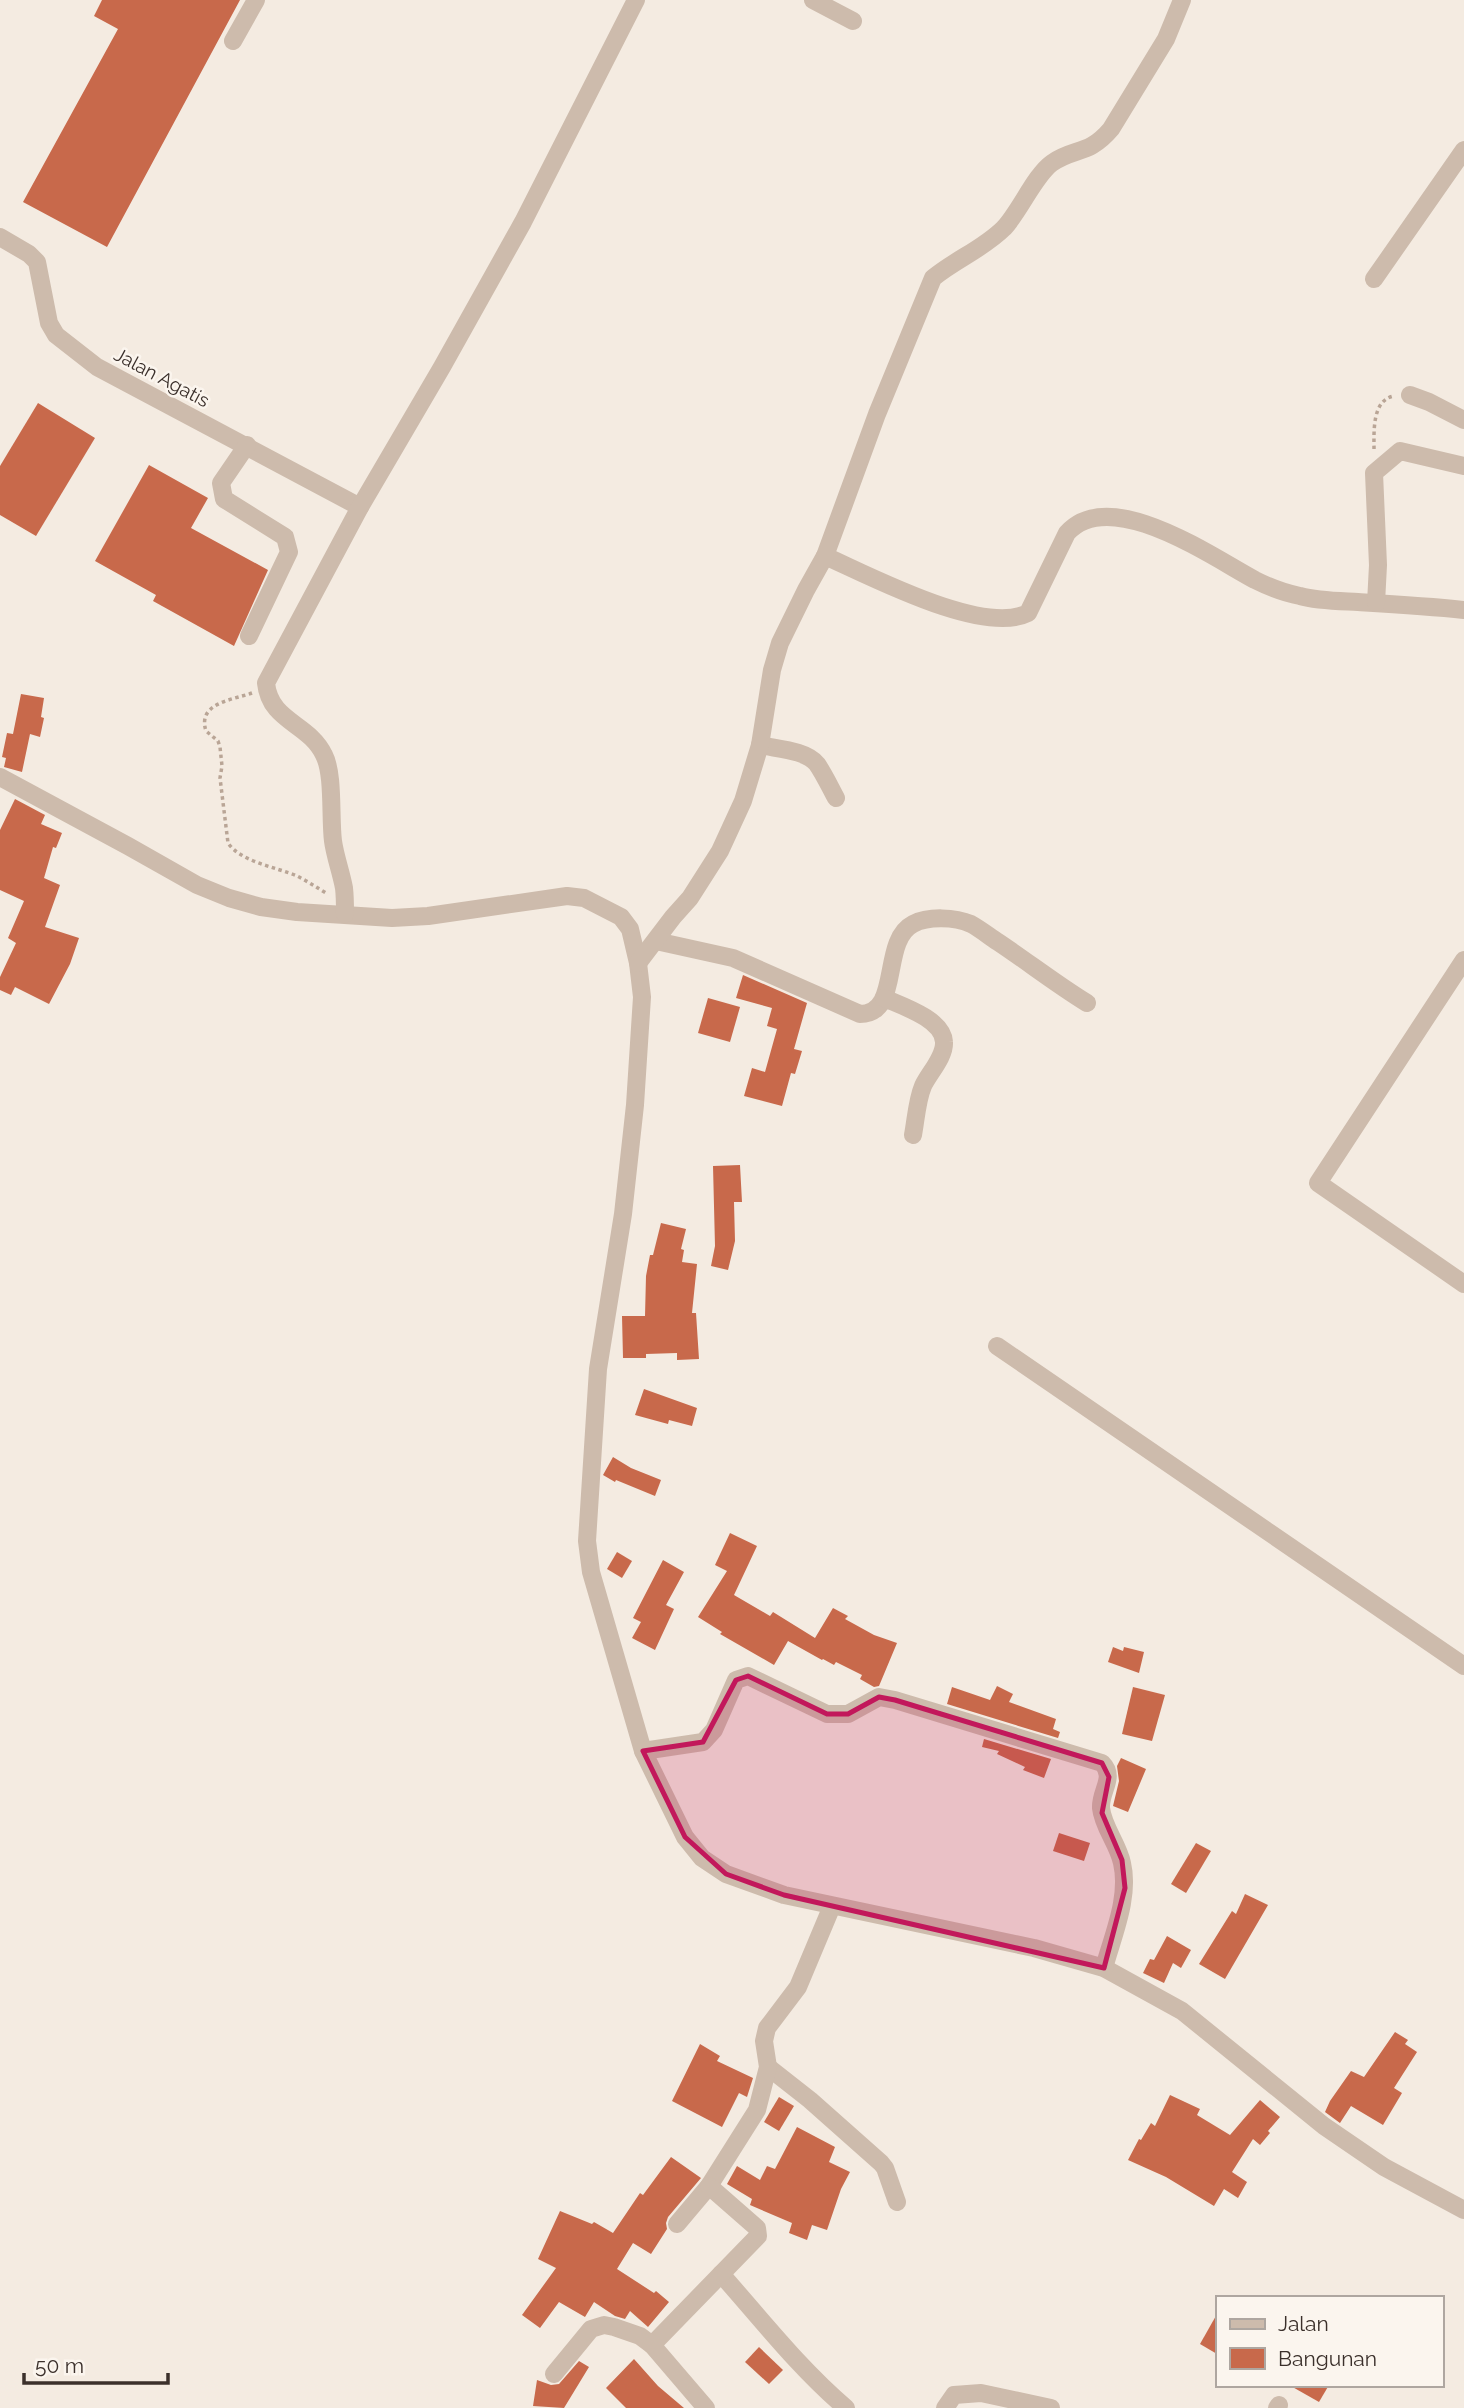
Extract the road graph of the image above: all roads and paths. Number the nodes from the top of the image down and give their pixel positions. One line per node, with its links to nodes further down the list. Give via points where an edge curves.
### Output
1 (256, 0): 6 (street)
2 (636, 0): 15 (street, via 523,222)
3 (813, 0): 5 (street)
4 (1182, 0): 16 (street, via 1166,39 1100,142 1051,163 990,241 933,278)
5 (853, 21)
6 (233, 41)
7 (1464, 150): 9 (street)
8 (0, 237): 12 (street, Jalan Agatis, via 37,262 46,314 56,335 97,367)
9 (1374, 279)
10 (1410, 395): 11 (street); 14 (path, via 1387,397 1380,405)
11 (1464, 420)
12 (247, 445): 15 (street, Jalan Agatis); 19 (street, via 221,484 224,499 285,537 289,552)
13 (1464, 466): 14 (street, via 1400,451)
14 (1374, 473): 17 (street)
15 (360, 507): 20 (street)
16 (825, 556): 17 (street, via 927,601 962,612 1018,618 1028,613 1075,524 1112,517 1154,526 1282,592); 21 (street, via 780,643)
17 (1376, 603): 18 (street)
18 (1464, 610)
19 (249, 635)
20 (266, 683): 24 (street, via 273,708 300,728 325,756 333,843 344,889); 24 (path, via 218,704 204,717 206,731 220,747 226,836 232,849 310,882 327,894)
21 (760, 745): 23 (street, via 811,759); 25 (street, via 743,801 720,851)
22 (0, 778): 24 (street, via 229,898 261,907)
23 (836, 798)
24 (341, 914): 27 (street, via 428,916 543,898 584,898 621,917 630,929)
25 (656, 941): 27 (street); 28 (street, via 733,958 860,1014 872,1011)
26 (1464, 960): 31 (street, via 1318,1183)
27 (638, 963): 34 (street, via 642,997 635,1105 598,1369 587,1541 591,1572)
28 (884, 998): 29 (street, via 896,946 906,928 915,922 947,918 971,924); 30 (street, via 924,1016 939,1028 944,1042 922,1088)
29 (1087, 1003)
30 (913, 1135)
31 (1464, 1284)
32 (997, 1346): 33 (street)
33 (1464, 1665)
34 (643, 1751): 35 (street, via 685,1837 702,1858 726,1874); 36 (street, via 703,1742 714,1730 736,1681 748,1676 827,1714 848,1714 879,1697 1102,1763 1109,1777 1102,1813 1122,1860 1125,1888)
35 (832, 1906): 36 (street, via 1034,1948); 37 (street, via 798,1987 767,2028)
36 (1104, 1968): 40 (street, via 1182,2011 1324,2126 1384,2167)
37 (768, 2067): 38 (street, via 757,2110); 39 (street, via 881,2163)
38 (709, 2186): 41 (street); 42 (street, via 757,2228 758,2236)
39 (897, 2202)
40 (1464, 2210)
41 (677, 2224)
42 (720, 2274): 43 (street); 46 (street, via 819,2385)
43 (652, 2345): 44 (street, via 640,2336 604,2325 591,2329); 45 (street)
44 (554, 2374)
45 (706, 2408)
46 (846, 2408)
47 (944, 2408): 48 (street, via 954,2395 981,2392)
48 (1051, 2408)

